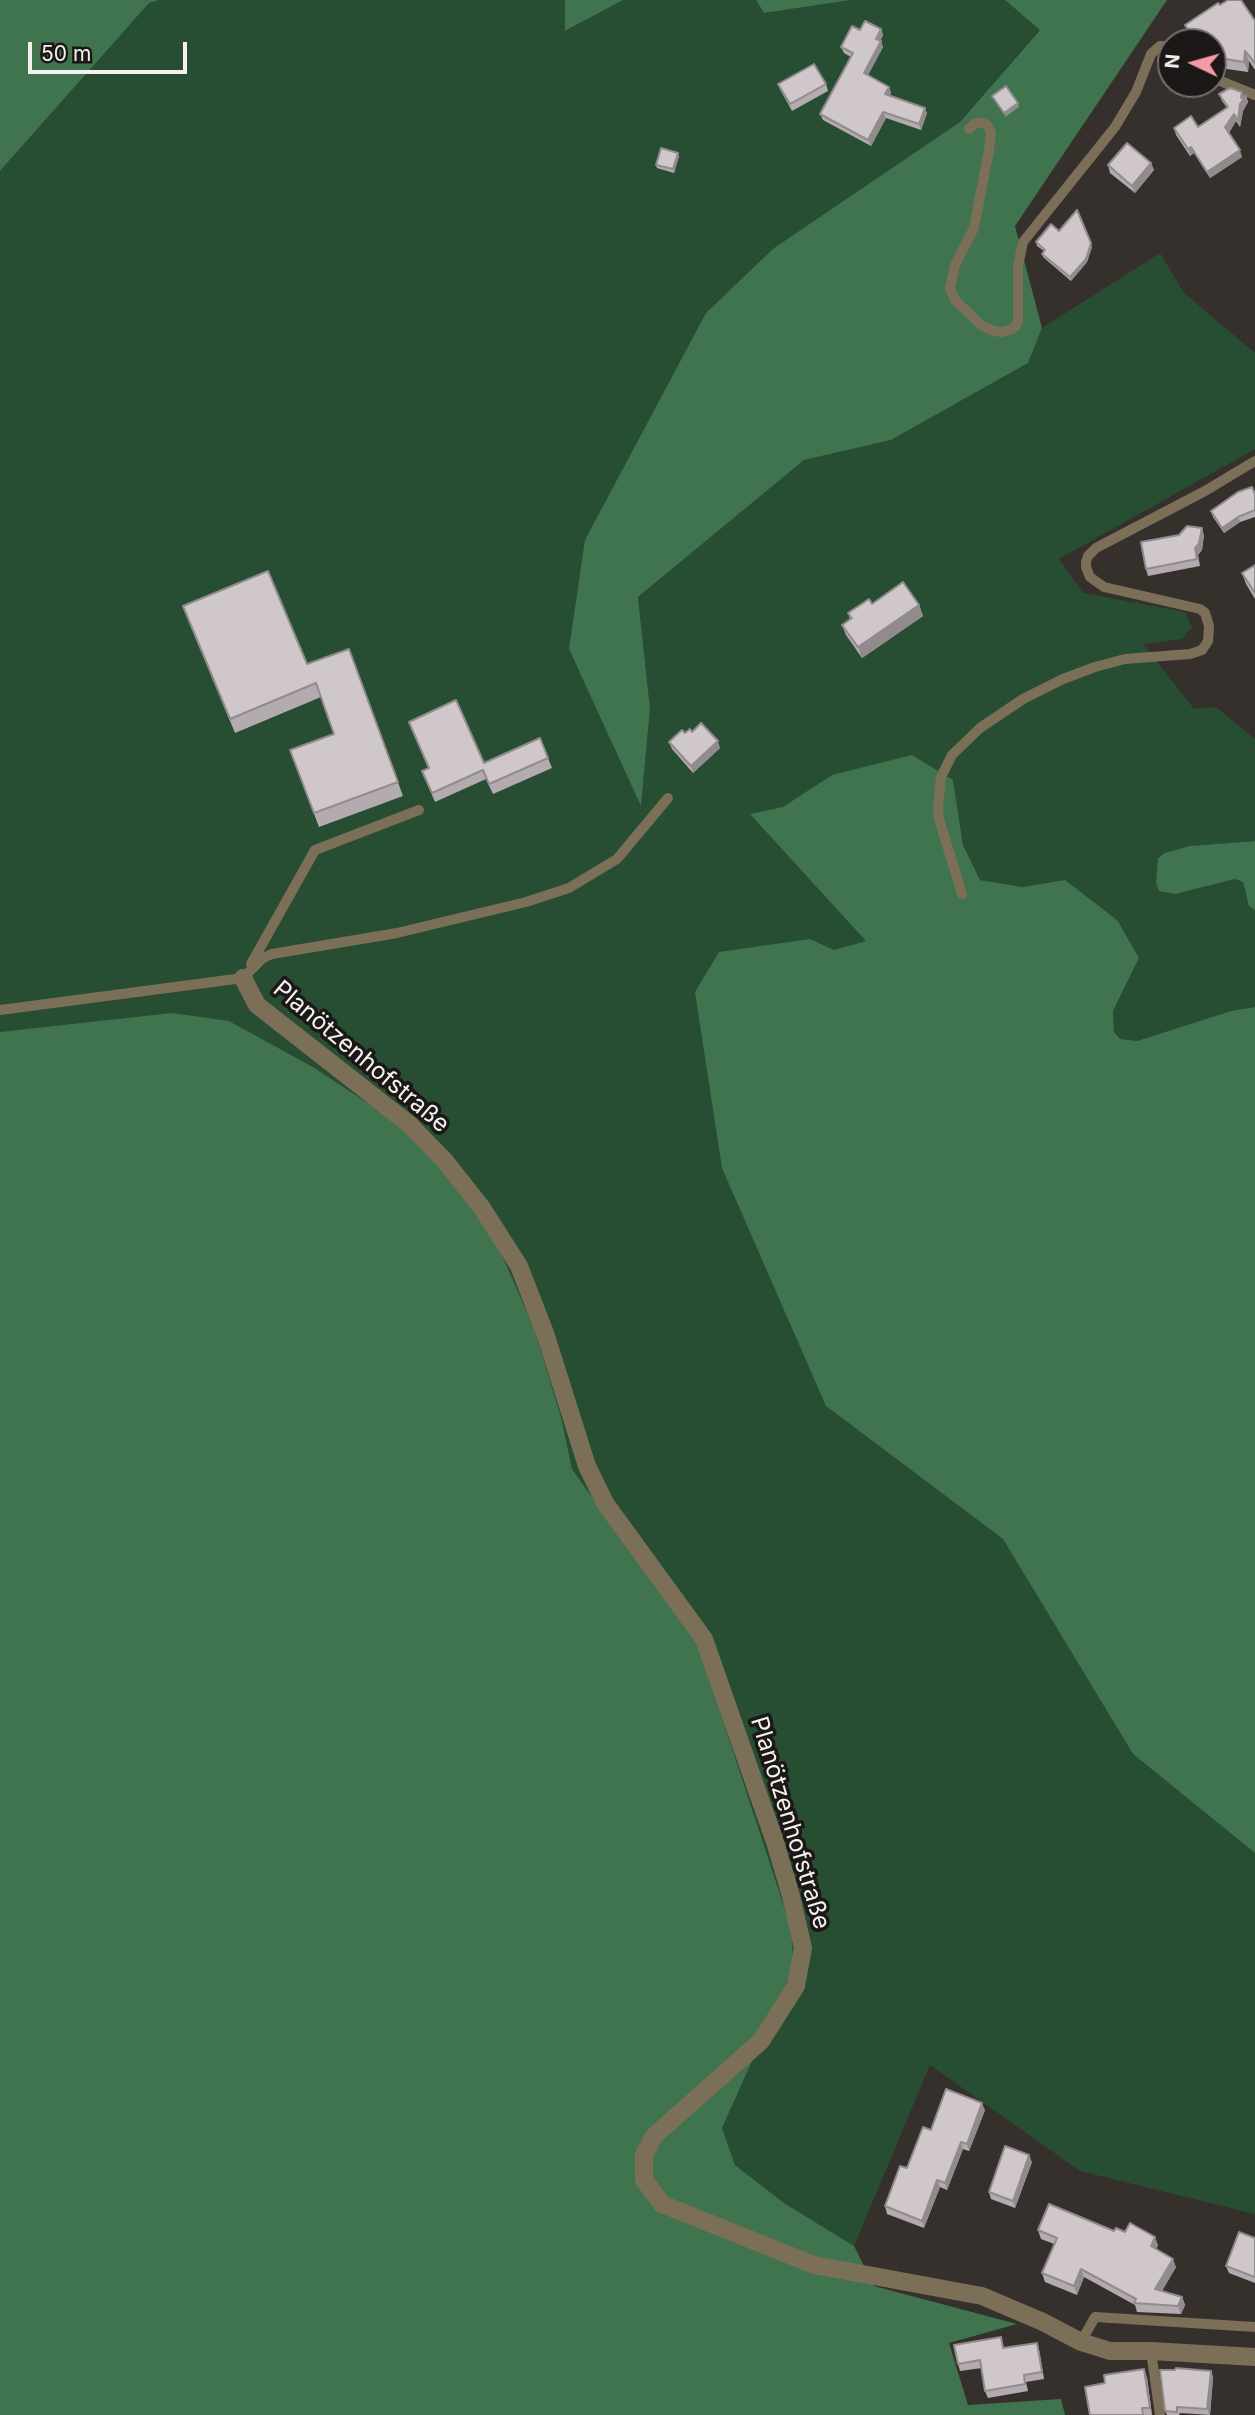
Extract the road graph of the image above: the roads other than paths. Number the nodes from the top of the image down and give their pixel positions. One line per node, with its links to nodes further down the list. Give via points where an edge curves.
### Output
1 (1157, 49): 4 (lane, via 1115,127 1023,242 1018,320 1002,332 981,325 950,289 955,265 974,228 989,150 988,126 976,123)
2 (1227, 84): 3 (lane)
3 (1255, 95)
4 (969, 130)
5 (1255, 461): 8 (lane, via 1096,548 1086,562 1090,577 1104,587 1200,609 1209,626 1202,650 1125,659 1063,679 1023,699 952,755 941,777 938,808)
6 (668, 798): 9 (lane, via 617,859 569,888 397,933 272,954)
7 (419, 810): 9 (lane, via 315,850)
8 (962, 894)
9 (243, 978): 10 (lane); 12 (street, Planötzenhofstraße, via 257,1005 418,1133 482,1208 519,1266 587,1466 605,1503 704,1639 775,1842 803,1948 796,1986 761,2040 654,2136 644,2155 644,2180 662,2204 814,2265 982,2296)
10 (0, 1010)
11 (1255, 2327): 12 (lane, via 1095,2318)
12 (1081, 2342): 13 (street, Planötzenhofstraße, via 1110,2351)
13 (1151, 2351): 14 (street, Planötzenhofstraße); 15 (lane)
14 (1255, 2357)
15 (1160, 2415)

